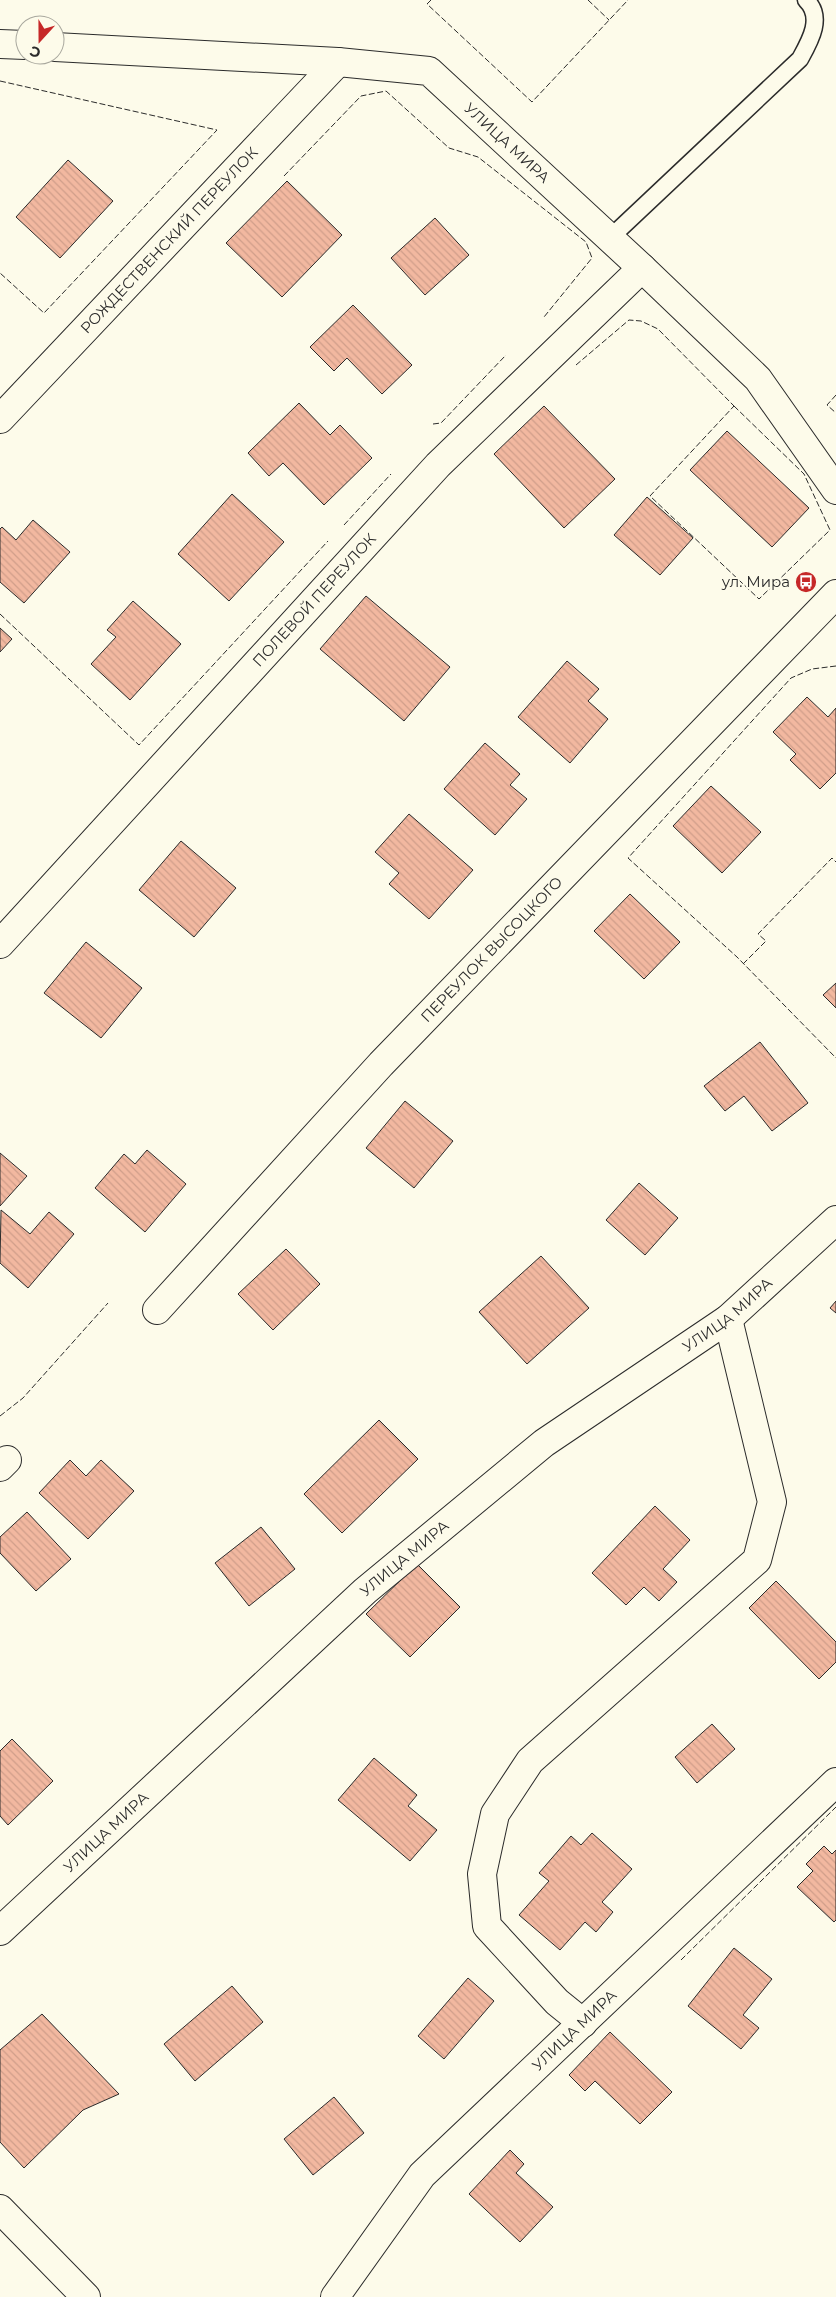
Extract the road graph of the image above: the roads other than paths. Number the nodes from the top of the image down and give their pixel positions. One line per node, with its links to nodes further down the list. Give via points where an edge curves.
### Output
1 (806, 0): 6 (lane, via 816,18 800,59)
2 (0, 44): 3 (street)
3 (15, 45)
4 (65, 48): 5 (street, УЛИЦА МИРА)
5 (338, 62): 6 (street, УЛИЦА МИРА, via 429,71); 8 (street, РОЖДЕСТВЕНСКИЙ ПЕРЕУЛОК)
6 (610, 238): 7 (street, УЛИЦА МИРА)
7 (642, 268): 9 (street, УЛИЦА МИРА, via 758,379); 11 (street, ПОЛЕВОЙ ПЕРЕУЛОК, via 438,465)
8 (0, 420)
9 (836, 490)
10 (834, 600): 13 (street, ПЕРЕУЛОК ВЫСОЦКОГО, via 381,1064)
11 (0, 944)
12 (836, 1220): 14 (street, УЛИЦА МИРА)
13 (157, 1310)
14 (728, 1319): 16 (street, УЛИЦА МИРА, via 544,1444 365,1591); 17 (street, via 772,1502 758,1560 530,1761 495,1814 482,1874 487,1926 557,2002)
15 (836, 1782): 17 (street, УЛИЦА МИРА)
16 (0, 1931)
17 (583, 2023): 20 (street, УЛИЦА МИРА, via 422,2174)
18 (0, 2209): 19 (street)
19 (86, 2297)
20 (335, 2297)

